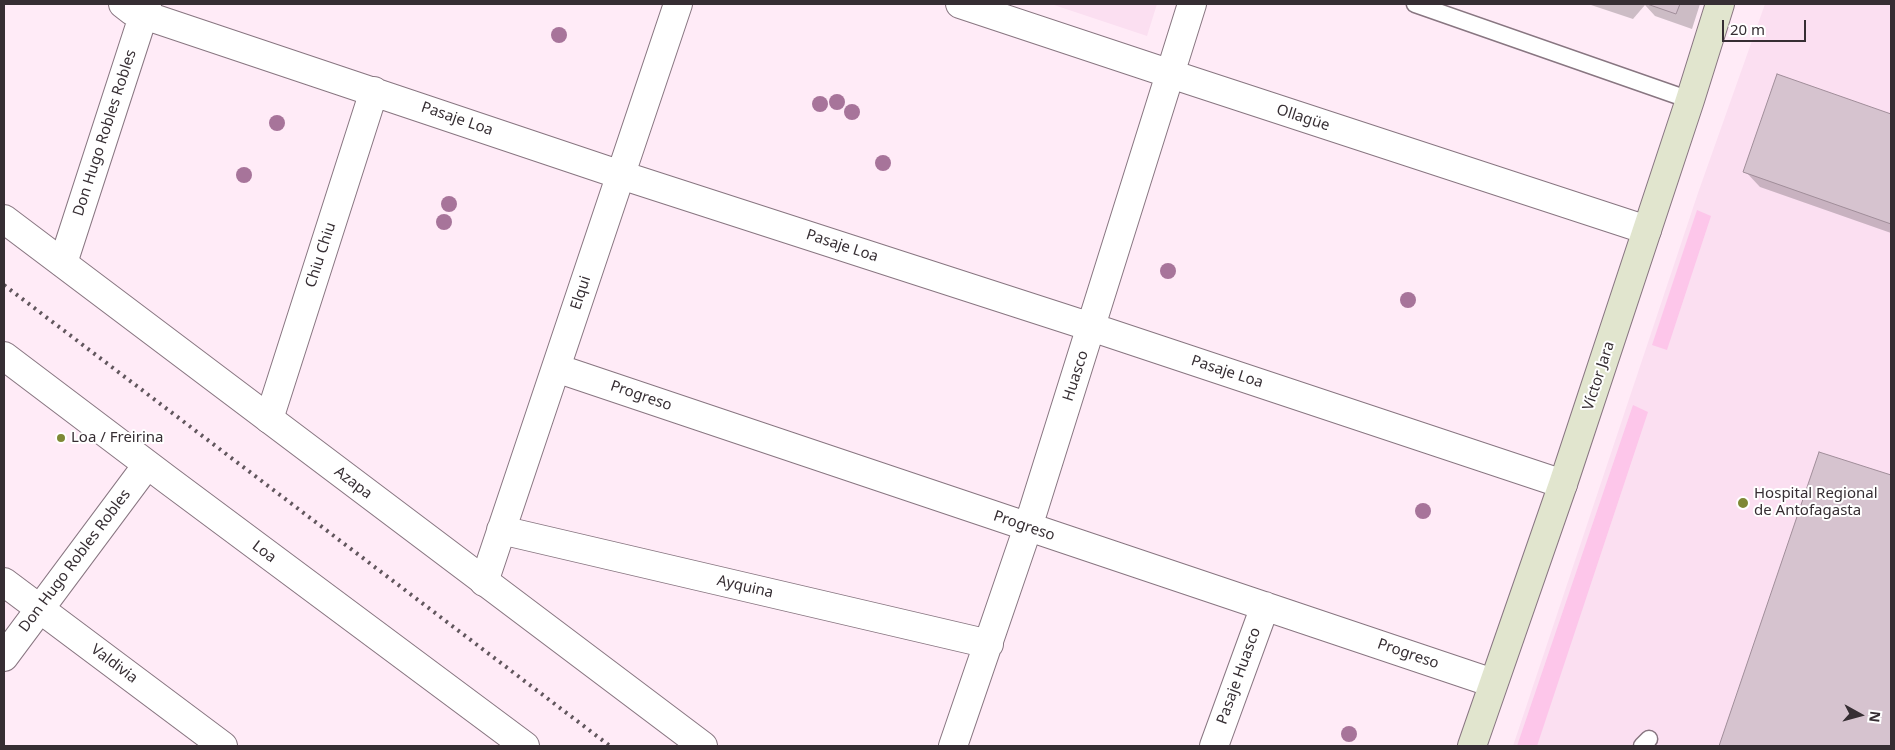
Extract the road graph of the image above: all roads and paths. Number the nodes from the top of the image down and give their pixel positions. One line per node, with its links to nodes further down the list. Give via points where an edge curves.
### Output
1 (678, 4): 10 (street, Elqui)
2 (960, 4): 7 (street, Ollagüe)
3 (1192, 4): 7 (street, Huasco)
4 (1415, 4): 9 (lane)
5 (1720, 4): 9 (main road, Víctor Jara)
6 (138, 7): 8 (street, Pasaje Loa); 13 (street, Don Hugo Robles Robles)
7 (1170, 74): 12 (street, Ollagüe); 14 (street, Huasco)
8 (374, 91): 10 (street, Pasaje Loa); 17 (street, Chiu Chiu)
9 (1690, 100): 12 (main road, Víctor Jara)
10 (621, 175): 14 (street, Pasaje Loa); 16 (street, Elqui)
11 (4, 219): 13 (street, Azapa)
12 (1647, 230): 19 (main road, Víctor Jara)
13 (63, 263): 17 (street, Azapa)
14 (1092, 327): 19 (street, Pasaje Loa); 20 (street, Huasco)
15 (4, 356): 18 (street, Loa)
16 (556, 368): 20 (street, Progreso); 21 (street, Elqui)
17 (269, 419): 23 (street, Azapa)
18 (147, 465): 25 (street, Don Hugo Robles Robles); 30 (street, Loa)
19 (1563, 484): 28 (main road, Víctor Jara)
20 (1028, 528): 24 (street, Progreso); 26 (street, Huasco)
21 (501, 530): 23 (street, Elqui); 26 (street, Ayquina)
22 (4, 582): 25 (street, Valdivia)
23 (484, 582): 31 (street, Azapa)
24 (1265, 606): 28 (street, Progreso); 33 (street, Pasaje Huasco)
25 (40, 609): 27 (street, Don Hugo Robles Robles); 29 (street, Valdivia)
26 (990, 644): 32 (street, Huasco)
27 (4, 657)
28 (1493, 683): 34 (main road, Víctor Jara)
29 (223, 746)
30 (525, 746)
31 (703, 746)
32 (953, 746)
33 (1214, 746)
34 (1472, 746)

